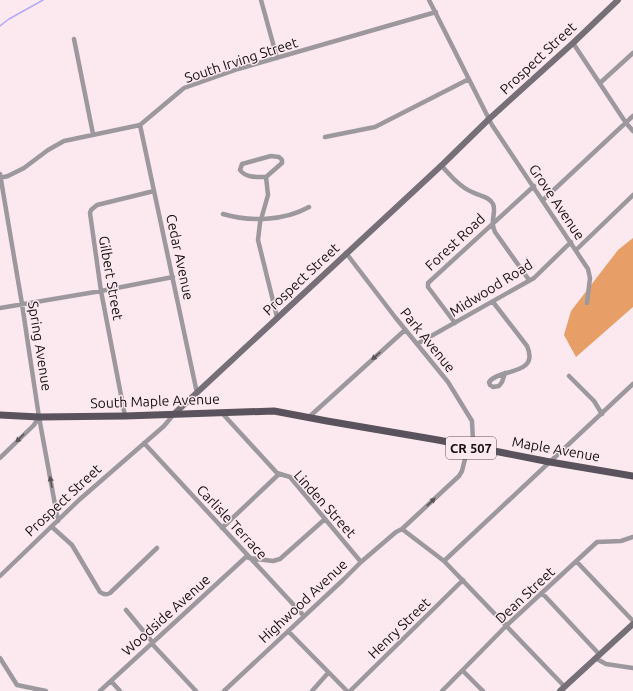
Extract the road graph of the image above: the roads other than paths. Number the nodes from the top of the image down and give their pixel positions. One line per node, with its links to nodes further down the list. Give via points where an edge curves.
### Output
1 (261, 0): 8 (street)
2 (429, 0): 4 (street, Grove Avenue)
3 (618, 0): 6 (main road, Prospect Street)
4 (436, 12): 8 (street, South Irving Street); 9 (street, Grove Avenue)
5 (74, 39): 16 (street)
6 (573, 43): 10 (street); 12 (main road, Prospect Street)
7 (633, 53): 10 (street)
8 (277, 58): 14 (street, South Irving Street, via 184,88)
9 (468, 79): 12 (street, Grove Avenue); 17 (street, via 375,127)
10 (600, 83): 13 (street)
11 (633, 116): 13 (street)
12 (489, 119): 18 (main road, Prospect Street); 21 (street, Grove Avenue)
13 (626, 123): 15 (street); 24 (street)
14 (140, 125): 16 (street, South Irving Street); 22 (street, Cedar Avenue)
15 (633, 131)
16 (93, 134): 19 (street, South Irving Street, via 64,141 16,173)
17 (325, 137)
18 (441, 165): 28 (street, via 467,190 490,200 494,206); 31 (main road, Prospect Street)
19 (0, 177): 36 (street, Spring Avenue)
20 (266, 177): 20 (street, via 248,176 241,172 240,167 242,164 265,157 280,157 281,164); 27 (street, via 268,195)
21 (534, 186): 24 (street, Grove Avenue); 28 (street, Forest Road)
22 (154, 191): 32 (street, Cedar Avenue); 34 (street, Gilbert Street, via 100,203 91,210)
23 (633, 195): 30 (street)
24 (543, 200): 29 (street, Grove Avenue)
25 (309, 207): 27 (street, via 291,214)
26 (223, 214): 27 (street)
27 (260, 220): 39 (street, via 258,240)
28 (492, 223): 33 (street, via 495,232); 40 (street, Forest Road, via 428,283 428,287)
29 (571, 242): 30 (street, Grove Avenue); 33 (street, Midwood Road)
30 (576, 250): 37 (street, Grove Avenue, via 589,274)
31 (346, 253): 39 (main road, Prospect Street); 41 (street, Park Avenue)
32 (173, 277): 34 (street); 46 (street, Cedar Avenue)
33 (529, 280): 35 (street, Midwood Road)
34 (101, 291): 36 (street); 51 (street, Gilbert Street)
35 (493, 302): 40 (street, Midwood Road); 43 (street, via 529,350 529,358 525,365 518,370)
36 (22, 304): 38 (street); 52 (street, Spring Avenue)
37 (587, 304)
38 (0, 308)
39 (277, 317): 46 (main road, Prospect Street)
40 (455, 323): 42 (street, Midwood Road)
41 (405, 330): 42 (street, Park Avenue); 53 (street, one-way to 53)
42 (416, 344): 55 (street, Park Avenue, via 448,382 472,421 473,442)
43 (505, 373)
44 (569, 376): 49 (street, via 594,401)
45 (633, 384): 49 (street)
46 (197, 393): 48 (main road, Prospect Street)
47 (222, 413): 48 (main road, South Maple Avenue / CR 507); 53 (main road, South Maple Avenue / CR 507, via 274,411); 58 (street, Linden Street)
48 (175, 414): 51 (main road, South Maple Avenue / CR 507); 54 (street, Prospect Street)
49 (602, 414): 57 (street)
50 (0, 415): 52 (main road, South Maple Avenue / CR 507)
51 (125, 416): 52 (main road, South Maple Avenue / CR 507)
52 (39, 417): 56 (street, one-way to 56); 61 (street, Spring Avenue, one-way to 52)
53 (310, 417): 55 (main road, Maple Avenue / CR 507)
54 (144, 443): 61 (street, Prospect Street); 63 (street, Carlisle Terrace)
55 (469, 447): 57 (main road, Maple Avenue / CR 507); 64 (street, Highwood Avenue, one-way to 55, via 459,476)
56 (0, 458)
57 (550, 462): 59 (main road, Maple Avenue / CR 507); 68 (street)
58 (279, 474): 60 (street, Linden Street, via 290,477); 63 (street)
59 (633, 476)
60 (325, 519): 67 (street, via 280,559 273,561); 69 (street, Linden Street)
61 (58, 521): 62 (street, Prospect Street)
62 (52, 527): 66 (street, via 72,545 100,592 106,595); 71 (street, Prospect Street)
63 (222, 528): 67 (street, Carlisle Terrace)
64 (401, 530): 68 (street); 69 (street, Highwood Avenue)
65 (633, 537): 70 (street, Dean Street, via 621,542 597,542)
66 (157, 548)
67 (248, 557): 75 (street, Carlisle Terrace); 80 (street, Woodside Avenue)
68 (444, 560): 72 (street)
69 (361, 562): 75 (street, Highwood Avenue)
70 (577, 562): 73 (street, Dean Street); 76 (street)
71 (0, 576)
72 (464, 580): 78 (street); 95 (street, Henry Street)
73 (542, 594): 78 (street, Dean Street); 81 (street)
74 (126, 610): 80 (street)
75 (304, 616): 79 (street, Highwood Avenue)
76 (633, 621)
77 (633, 624): 81 (main road)
78 (507, 625): 84 (street, Dean Street); 87 (street)
79 (288, 631): 85 (street); 92 (street, Highwood Avenue)
80 (152, 643): 86 (street, Woodside Avenue); 91 (street)
81 (597, 656): 83 (street, via 606,664); 87 (main road)
82 (0, 658): 88 (street, via 17,685)
83 (633, 668)
84 (464, 670): 96 (street, Dean Street); 97 (street)
85 (328, 673): 93 (street); 94 (street)
86 (111, 681): 89 (street, Woodside Avenue); 90 (street)
87 (563, 689)
88 (46, 691)
89 (100, 691)
90 (120, 691)
91 (196, 691)
92 (224, 691)
93 (312, 691)
94 (347, 691)
95 (350, 691)
96 (442, 691)
97 (482, 691)

